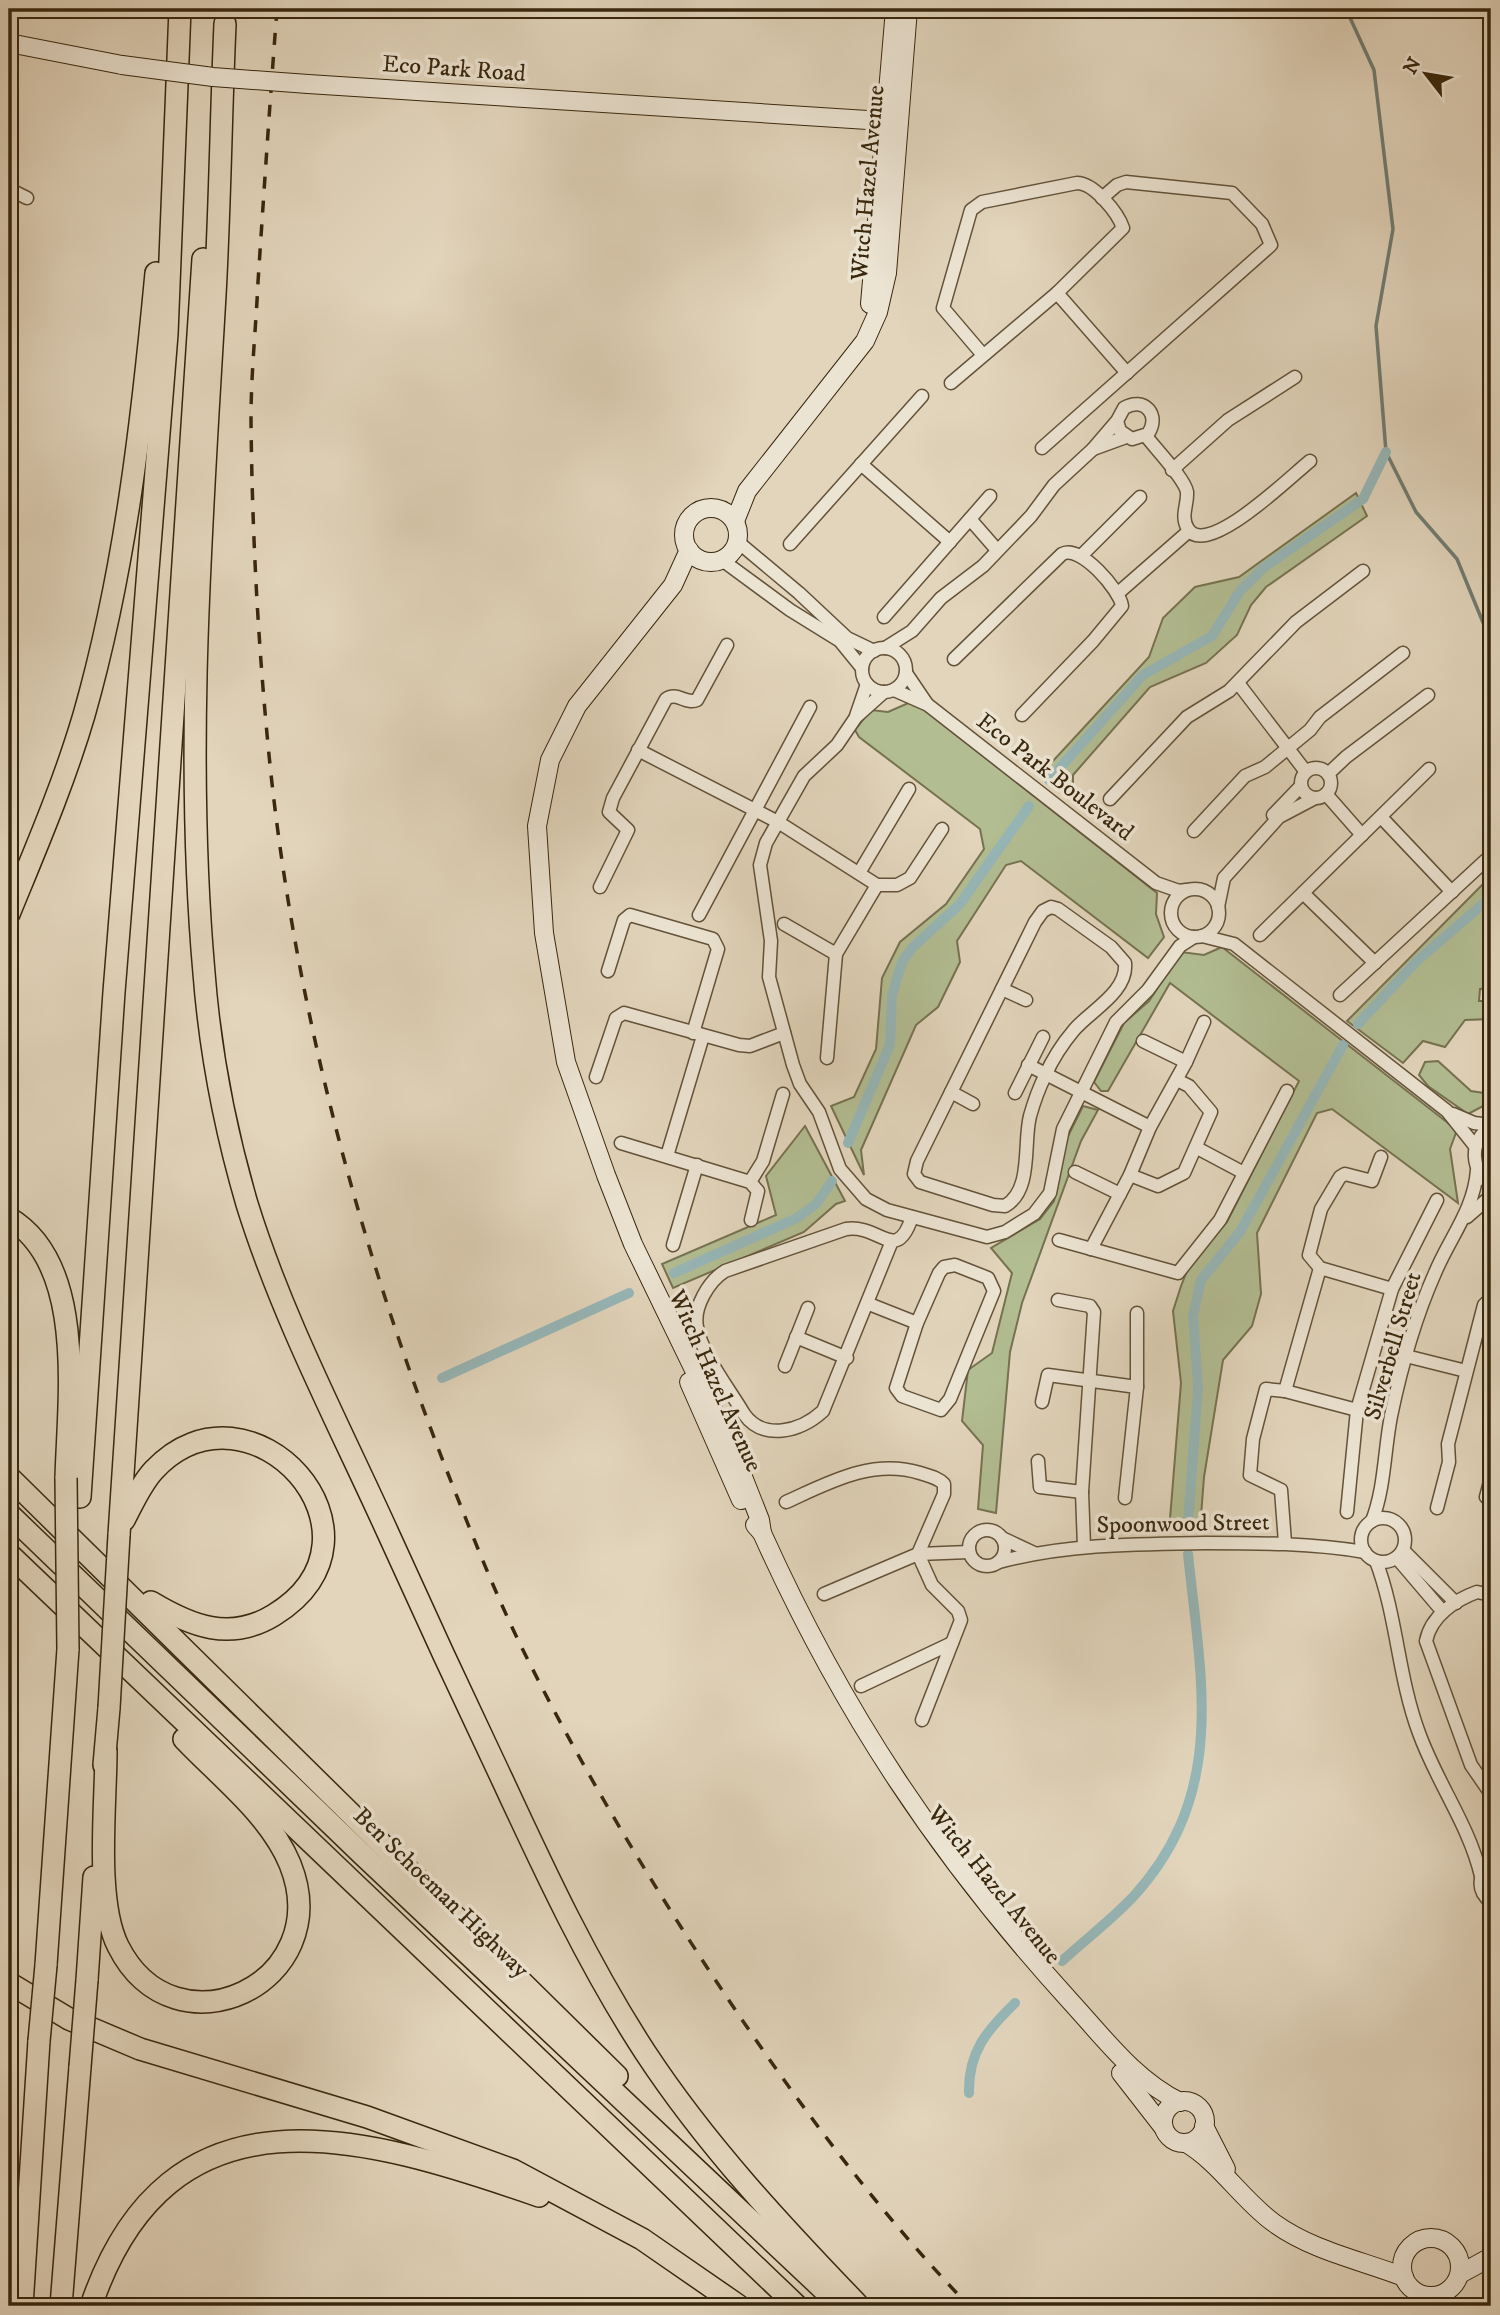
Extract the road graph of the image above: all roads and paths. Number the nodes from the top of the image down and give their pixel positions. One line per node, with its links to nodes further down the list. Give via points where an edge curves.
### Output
1 (180, 9): 7 (highway)
2 (895, 9): 6 (street, Witch Hazel Avenue)
3 (908, 9): 6 (street, Witch Hazel Avenue)
4 (225, 16): 175 (highway, via 196,350); 227 (highway, via 199,568 198,837 203,972 221,1096 247,1203 287,1310 414,1590 599,1977 647,2055 723,2156)
5 (9, 43): 6 (street, Eco Park Road, bridge, via 213,77)
6 (892, 122): 27 (street, Witch Hazel Avenue, via 885,285 871,330)
7 (172, 178): 46 (highway, via 162,217 136,461); 197 (highway, bridge, via 167,334)
8 (9, 190): 9 (street)
9 (27, 198)
10 (1101, 198): 11 (street, via 1123,228); 12 (street, via 1081,182 974,206 943,308); 13 (street, via 1126,182 1229,192 1256,217 1271,242)
11 (1058, 293): 12 (street); 13 (street)
12 (983, 355): 15 (street)
13 (1126, 373): 16 (street)
14 (1295, 377): 26 (street, via 1228,420)
15 (951, 383)
16 (1109, 388): 18 (street); 22 (street)
17 (922, 396): 25 (street)
18 (1124, 408): 19 (street); 20 (street, via 1138,403 1149,408 1154,422)
19 (1117, 421): 21 (street); 23 (street)
20 (1146, 436): 21 (street); 26 (street)
21 (1126, 437): 23 (street)
22 (1042, 447)
23 (1093, 449): 37 (street)
24 (1310, 461): 33 (street, via 1217,534 1201,537)
25 (861, 464): 35 (street); 36 (street)
26 (1172, 470): 33 (street, via 1187,492 1184,515)
27 (747, 491): 30 (street, Witch Hazel Avenue); 32 (street, Witch Hazel Avenue)
28 (990, 496): 31 (street)
29 (1140, 497): 39 (street)
30 (718, 509): 32 (street); 38 (street, via 699,510 688,522 684,537)
31 (970, 519): 35 (street); 37 (street)
32 (735, 521): 34 (street)
33 (1189, 531): 43 (street)
34 (738, 542): 40 (street); 48 (street, via 847,638)
35 (950, 542): 44 (street)
36 (790, 544)
37 (997, 550): 45 (street, via 939,600)
38 (689, 551): 40 (street); 42 (street, Witch Hazel Avenue)
39 (1082, 555): 43 (street); 50 (street, via 1062,554)
40 (713, 561): 42 (street, Witch Hazel Avenue); 52 (street, via 840,640)
41 (1363, 571): 53 (street, via 1296,622)
42 (673, 585): 195 (street, Witch Hazel Avenue, via 579,722 552,792 548,842 558,1010 575,1092 633,1244 730,1444 762,1533)
43 (1117, 594): 59 (street, via 1122,606 1104,629)
44 (884, 617)
45 (912, 631): 48 (street); 51 (street)
46 (102, 644): 79 (highway); 87 (highway, via 61,787)
47 (727, 645): 62 (street, via 697,700 668,697)
48 (879, 649): 51 (street, via 896,652); 52 (street, via 866,658)
49 (1403, 653): 61 (street)
50 (954, 659)
51 (905, 667): 55 (street); 57 (street, Eco Park Boulevard)
52 (862, 668): 54 (street)
53 (1238, 683): 61 (street); 69 (street, via 1187,717)
54 (867, 684): 55 (street); 60 (street)
55 (889, 691): 57 (street, Eco Park Boulevard); 60 (street)
56 (1427, 695): 65 (street)
57 (928, 705): 78 (street, Eco Park Boulevard)
58 (810, 707): 70 (street)
59 (1022, 715)
60 (856, 717): 72 (street, via 837,745 804,776)
61 (1286, 748): 64 (street); 74 (street, via 1265,767 1245,776)
62 (638, 750): 70 (street); 81 (street, via 609,806 609,812 628,830)
63 (1429, 769): 71 (street)
64 (1306, 772): 65 (street, via 1319,769); 66 (street)
65 (1328, 775): 68 (street, via 1330,785)
66 (1301, 786): 68 (street, via 1306,794); 82 (street, via 1210,883)
67 (909, 789): 77 (street)
68 (1320, 796): 75 (street); 85 (street, via 1279,817 1224,878)
69 (1110, 799)
70 (754, 810): 72 (street); 88 (street)
71 (1381, 817): 75 (street); 83 (street)
72 (778, 822): 77 (street); 102 (street, via 762,852 760,872 771,941 769,976)
73 (942, 829): 80 (street, via 910,878)
74 (1194, 831)
75 (1362, 835): 84 (street)
76 (1486, 860): 83 (street)
77 (859, 873): 80 (street)
78 (1156, 883): 82 (street, Eco Park Boulevard); 86 (street, Eco Park Boulevard)
79 (9, 885)
80 (877, 885): 94 (street)
81 (600, 887)
82 (1191, 889): 85 (street, via 1210,894); 86 (street, via 1173,902)
83 (1452, 892): 96 (street)
84 (1303, 893): 91 (street); 96 (street)
85 (1219, 909): 92 (street, via 1215,926); 93 (street)
86 (1171, 911): 90 (street)
87 (9, 914)
88 (699, 915)
89 (784, 924): 94 (street)
90 (1175, 927): 92 (street); 95 (street)
91 (1260, 935)
92 (1198, 937): 93 (street); 95 (street, via 1180,946)
93 (1234, 944): 118 (street)
94 (836, 954): 106 (street)
95 (1167, 962): 112 (street, via 1116,1023)
96 (1375, 963): 99 (street)
97 (608, 971): 103 (street, via 624,920 630,915 715,941 718,949)
98 (1002, 989): 100 (street); 109 (street, via 1039,915 1051,907 1111,947 1125,963 1116,988 1075,1029); 114 (street)
99 (1340, 995)
100 (1026, 1000)
101 (1204, 1022): 107 (street)
102 (784, 1034): 103 (street, via 746,1046); 136 (street, via 797,1078 818,1112 846,1178 875,1204)
103 (698, 1035): 110 (street, via 621,1014); 124 (street)
104 (1043, 1037): 108 (street)
105 (1143, 1041): 107 (street)
106 (827, 1058)
107 (1186, 1062): 111 (street)
108 (1028, 1065): 109 (street); 115 (street)
109 (1046, 1074): 112 (street); 114 (street, via 1030,1117 1021,1185 1004,1206 952,1193 916,1177 917,1161)
110 (596, 1077)
111 (1177, 1080): 120 (street); 123 (street, via 1189,1086 1211,1112)
112 (1082, 1091): 120 (street); 136 (street, via 1060,1139 1050,1194 1025,1221 987,1237)
113 (1287, 1091): 129 (street)
114 (951, 1092): 117 (street)
115 (1014, 1093)
116 (783, 1094): 131 (street, via 763,1161)
117 (973, 1104)
118 (1447, 1111): 119 (street); 122 (street)
119 (1491, 1126): 122 (street)
120 (1150, 1127): 130 (street)
121 (621, 1143): 124 (street)
122 (1475, 1146): 127 (street, Silverbell Street)
123 (1197, 1148): 129 (street); 130 (street, via 1184,1173 1158,1186)
124 (667, 1156): 126 (street)
125 (1381, 1157): 144 (street, via 1372,1181 1342,1175 1321,1209 1309,1252)
126 (697, 1165): 131 (street); 142 (street)
127 (1477, 1170): 132 (street); 139 (street, Silverbell Street)
128 (1075, 1172): 133 (street)
129 (1244, 1173): 143 (street, via 1220,1220 1178,1273)
130 (1130, 1175): 133 (street)
131 (750, 1182): 138 (street, via 758,1191)
132 (1491, 1185)
133 (1120, 1194): 143 (street)
134 (1491, 1196): 139 (street, Silverbell Street)
135 (1437, 1200): 145 (street)
136 (912, 1217): 141 (street, via 905,1236)
137 (9, 1218): 197 (highway, bridge, via 39,1244 60,1290 66,1335)
138 (751, 1220)
139 (1464, 1220): 153 (street, Silverbell Street, via 1436,1270)
140 (1059, 1240): 143 (street)
141 (892, 1241): 148 (street); 154 (street, via 865,1230 846,1229 725,1272 709,1283 697,1330 753,1425 782,1432 818,1415)
142 (673, 1245)
143 (1091, 1249)
144 (1320, 1268): 145 (street); 159 (street)
145 (1392, 1289): 161 (street)
146 (1491, 1298): 156 (street)
147 (1058, 1300): 157 (street, via 1094,1309)
148 (869, 1304): 151 (street); 154 (street)
149 (808, 1308): 152 (street)
150 (1138, 1313): 158 (street)
151 (917, 1323): 151 (street, via 944,1267 963,1267 992,1282 993,1298 950,1399 941,1410 897,1391)
152 (796, 1337): 154 (street); 155 (street)
153 (1406, 1356): 156 (street); 165 (street, Silverbell Street, via 1391,1417)
154 (847, 1358)
155 (785, 1366)
156 (1466, 1371): 170 (street)
157 (1091, 1381): 158 (street); 160 (street, via 1048,1375); 166 (street)
158 (1138, 1387): 168 (street)
159 (1285, 1391): 161 (street); 177 (street, via 1266,1389 1252,1439 1250,1475 1281,1490)
160 (1042, 1402)
161 (1357, 1410): 171 (street)
162 (1038, 1461): 166 (street, via 1040,1487)
163 (9, 1476): 188 (highway)
164 (1491, 1478): 167 (street)
165 (1382, 1490): 173 (street, Silverbell Street); 174 (street, Silverbell Street)
166 (1082, 1492): 179 (street)
167 (1486, 1497)
168 (1125, 1498)
169 (786, 1502): 184 (street, via 843,1477 876,1469 911,1470 935,1477 945,1488)
170 (1437, 1508)
171 (1346, 1512)
172 (9, 1514): 220 (highway, Ben Schoeman Highway)
173 (1393, 1521): 174 (street, via 1383,1518); 185 (street, via 1405,1534)
174 (1368, 1526): 178 (street); 181 (street, via 1361,1539)
175 (120, 1532): 188 (highway, via 145,1481 167,1458 204,1441 223,1440 255,1444 293,1466 318,1505 322,1534 317,1566 303,1591 268,1619 241,1629 205,1629 189,1623); 200 (highway, bridge)
176 (1002, 1538): 180 (street, via 993,1531 979,1531 970,1541); 182 (street); 187 (street, via 1004,1553)
177 (1285, 1543): 178 (street, Spoonwood Street); 179 (street, Spoonwood Street)
178 (1333, 1546): 181 (street, Spoonwood Street)
179 (1084, 1547): 182 (street, Spoonwood Street)
180 (969, 1552): 184 (street); 187 (street, via 978,1564)
181 (1365, 1552): 186 (street)
182 (1034, 1553): 187 (street, Spoonwood Street)
183 (9, 1554): 190 (highway)
184 (918, 1554): 191 (street); 196 (street, via 932,1585 960,1616)
185 (1397, 1556): 186 (street); 189 (street); 193 (street); 194 (street)
186 (1376, 1561): 189 (street)
187 (999, 1562)
188 (119, 1582): 220 (highway, via 732,2191)
189 (1385, 1585): 202 (street, via 1403,1684 1419,1735)
190 (46, 1590): 200 (highway, via 253,1810 281,1847 296,1887 297,1927 285,1958 253,1989 216,2002 185,2000 147,1983 127,1961 117,1943 105,1894); 225 (highway)
191 (824, 1594)
192 (1491, 1595): 193 (street, via 1478,1592)
193 (1457, 1603): 194 (street)
194 (1443, 1612): 201 (street, via 1429,1630 1427,1651 1471,1765)
195 (799, 1615): 208 (street, Witch Hazel Avenue, via 864,1731 952,1862 1112,2047 1148,2083); 210 (street, Witch Hazel Avenue, via 836,1704 942,1866 1135,2088)
196 (952, 1643): 198 (street); 199 (street)
197 (68, 1649): 221 (highway, bridge)
198 (861, 1686)
199 (922, 1720)
200 (106, 1751): 222 (highway, bridge)
201 (1491, 1794)
202 (1474, 1844): 203 (street); 205 (street)
203 (1491, 1856)
204 (1491, 1863): 205 (street)
205 (1481, 1876): 206 (street, via 1481,1890)
206 (1491, 1902)
207 (9, 1983): 213 (highway, via 69,2019 140,2049 451,2147 513,2170)
208 (1180, 2102): 209 (street, via 1198,2107); 210 (street, via 1168,2108)
209 (1204, 2126): 211 (street, via 1198,2137); 212 (street)
210 (1163, 2127): 211 (street, via 1172,2140)
211 (1186, 2143): 212 (street)
212 (1239, 2189): 217 (street, via 1291,2234 1328,2252)
213 (608, 2219): 223 (highway, via 446,2165 356,2143 270,2142 213,2158 166,2188 127,2229 103,2272); 224 (highway, via 681,2263)
214 (1457, 2252): 215 (street); 216 (street, via 1443,2240 1425,2238 1411,2246); 218 (street)
215 (1490, 2257): 218 (street)
216 (1404, 2258): 217 (street); 219 (street)
217 (1373, 2265): 219 (street)
218 (1460, 2274): 219 (street, via 1451,2288 1435,2296 1418,2293)
219 (1404, 2277)
220 (812, 2280): 226 (highway, Ben Schoeman Highway)
221 (22, 2306)
222 (61, 2306)
223 (91, 2306)
224 (739, 2306)
225 (797, 2306)
226 (841, 2306)
227 (859, 2306)

